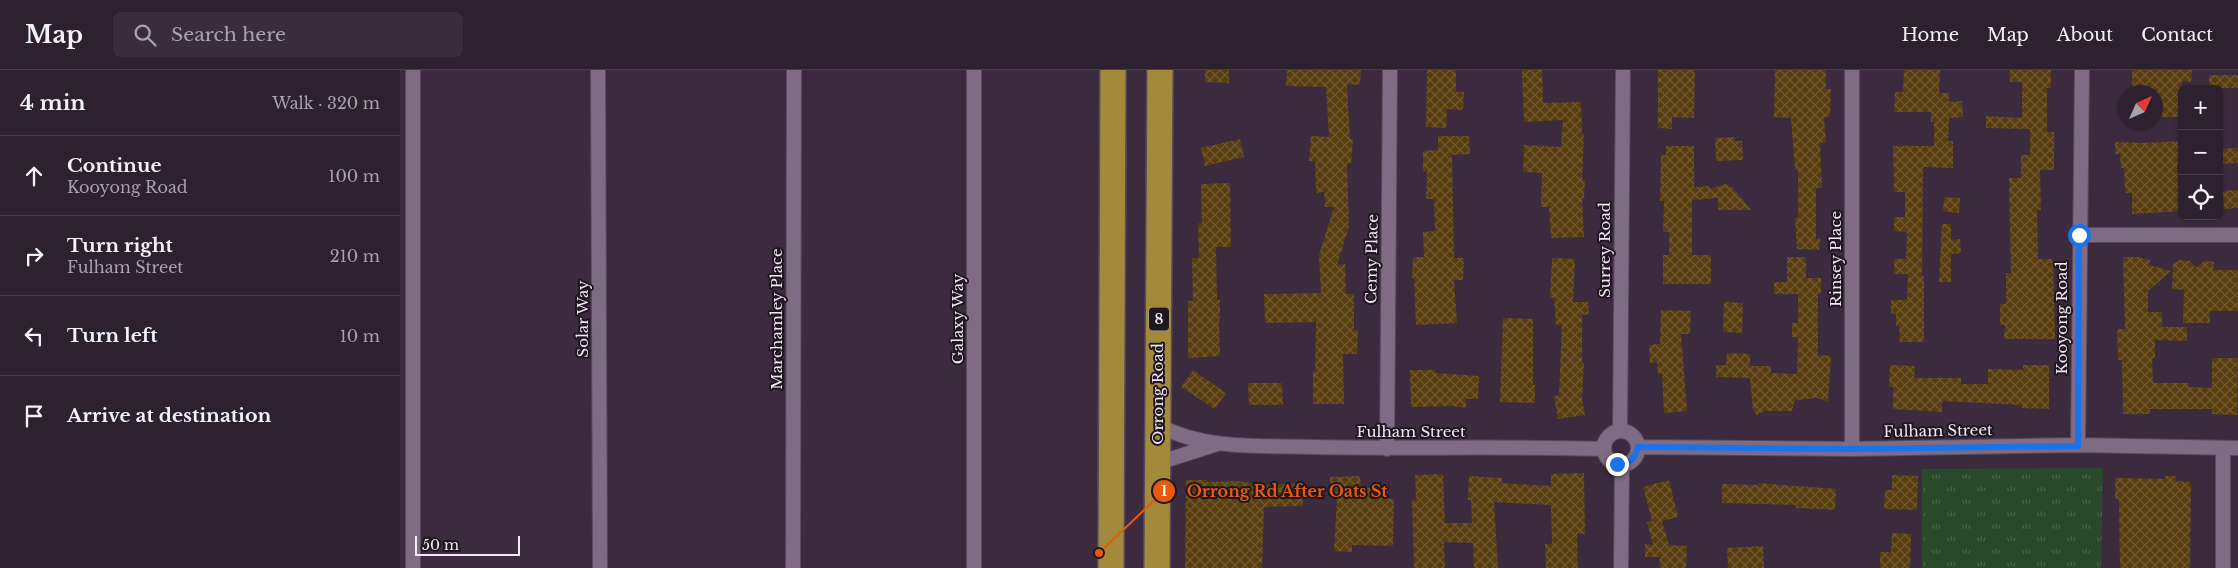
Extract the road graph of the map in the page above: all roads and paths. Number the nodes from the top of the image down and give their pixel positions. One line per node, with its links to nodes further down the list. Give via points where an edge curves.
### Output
1 (413, 70): 25 (street)
2 (598, 70): 26 (street, Solar Way)
3 (794, 70): 27 (street, Marchamley Place)
4 (974, 70): 28 (street, Galaxy Way)
5 (1113, 70): 29 (highway)
6 (1160, 70): 13 (highway, Orrong Road / 8)
7 (1390, 70): 21 (street, Cemy Place)
8 (1622, 70): 14 (street, Surrey Road)
9 (1852, 70): 22 (street, Rinsey Place)
10 (2082, 70): 11 (street, Kooyong Road)
11 (2079, 235): 12 (street); 16 (street, Kooyong Road)
12 (2238, 235)
13 (1158, 425): 15 (street, Fulham Street, via 1175,434); 23 (highway, Orrong Road / 8)
14 (1620, 431): 17 (street, via 1632,436); 18 (street, via 1607,438)
15 (1218, 444): 21 (street, Fulham Street); 23 (street, Fulham Street)
16 (2078, 446): 19 (street, Fulham Street); 22 (street, Fulham Street)
17 (1638, 447): 22 (street, Fulham Street); 24 (street, via 1633,459)
18 (1604, 448): 21 (street, Fulham Street); 24 (street, via 1608,458)
19 (2223, 448): 20 (street, Fulham Street); 32 (street)
20 (2238, 448)
21 (1387, 449)
22 (1852, 449)
23 (1158, 463): 30 (highway, Orrong Road / 8)
24 (1622, 464): 31 (street)
25 (412, 568)
26 (600, 568)
27 (793, 568)
28 (974, 568)
29 (1111, 568)
30 (1157, 568)
31 (1620, 568)
32 (2223, 568)

